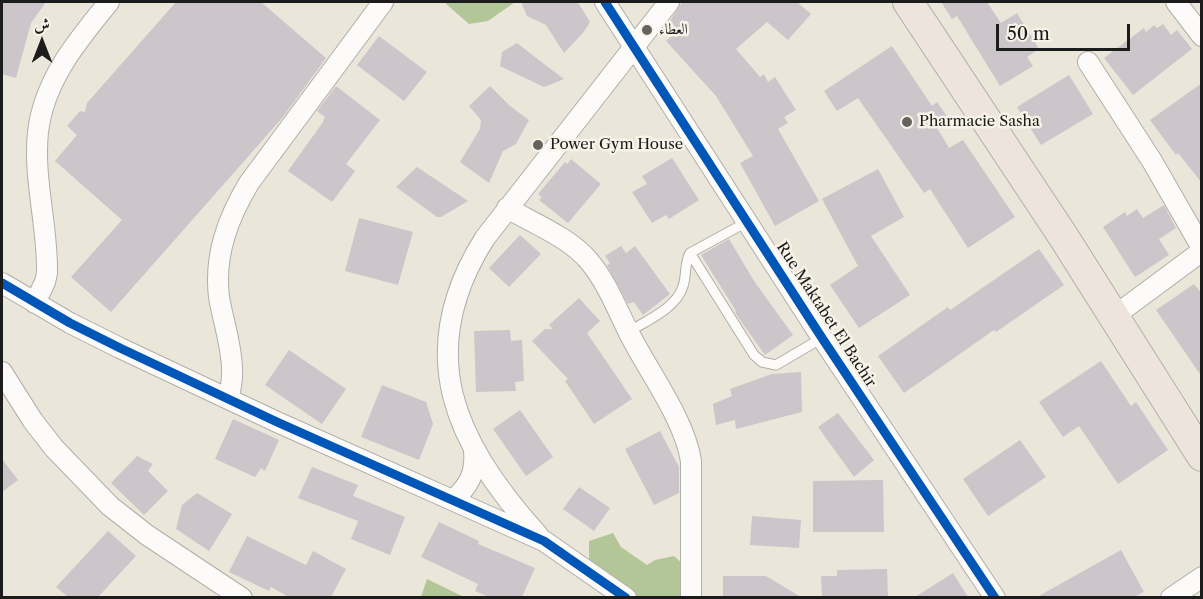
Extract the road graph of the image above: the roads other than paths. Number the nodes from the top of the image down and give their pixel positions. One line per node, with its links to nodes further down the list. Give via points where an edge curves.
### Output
1 (110, 2): 15 (street, via 63,64 41,115 38,148 47,273)
2 (383, 2): 20 (street, via 249,183 225,231 218,279 232,365)
3 (605, 2): 8 (street, Rue Maktabet El Bachir)
4 (669, 2): 8 (street)
5 (908, 2): 16 (main road)
6 (1176, 2): 7 (street)
7 (1202, 36)
8 (633, 47): 10 (street); 11 (street, Rue Maktabet El Bachir)
9 (1088, 62): 12 (street, via 1152,161)
10 (507, 208): 17 (street, via 572,246 588,260); 21 (street, via 475,254 461,284 451,321 449,381)
11 (747, 222): 13 (lane); 18 (street, Rue Maktabet El Bachir)
12 (1202, 249): 16 (street)
13 (690, 253): 17 (lane, via 678,297); 18 (lane, via 762,362 776,365)
14 (2, 283): 15 (street)
15 (35, 303): 20 (street)
16 (1113, 317): 22 (main road)
17 (628, 332): 28 (street, via 680,424 689,448)
18 (822, 338): 29 (street, Rue Maktabet El Bachir)
19 (2, 372): 26 (street, via 54,448 110,506 147,536)
20 (229, 398): 23 (street)
21 (474, 451): 23 (street, via 472,478); 24 (street, via 497,487)
22 (1202, 456)
23 (453, 500): 24 (street)
24 (544, 541): 27 (street)
25 (1202, 577): 30 (street)
26 (242, 597)
27 (626, 597)
28 (691, 597)
29 (995, 597)
30 (1171, 597)

